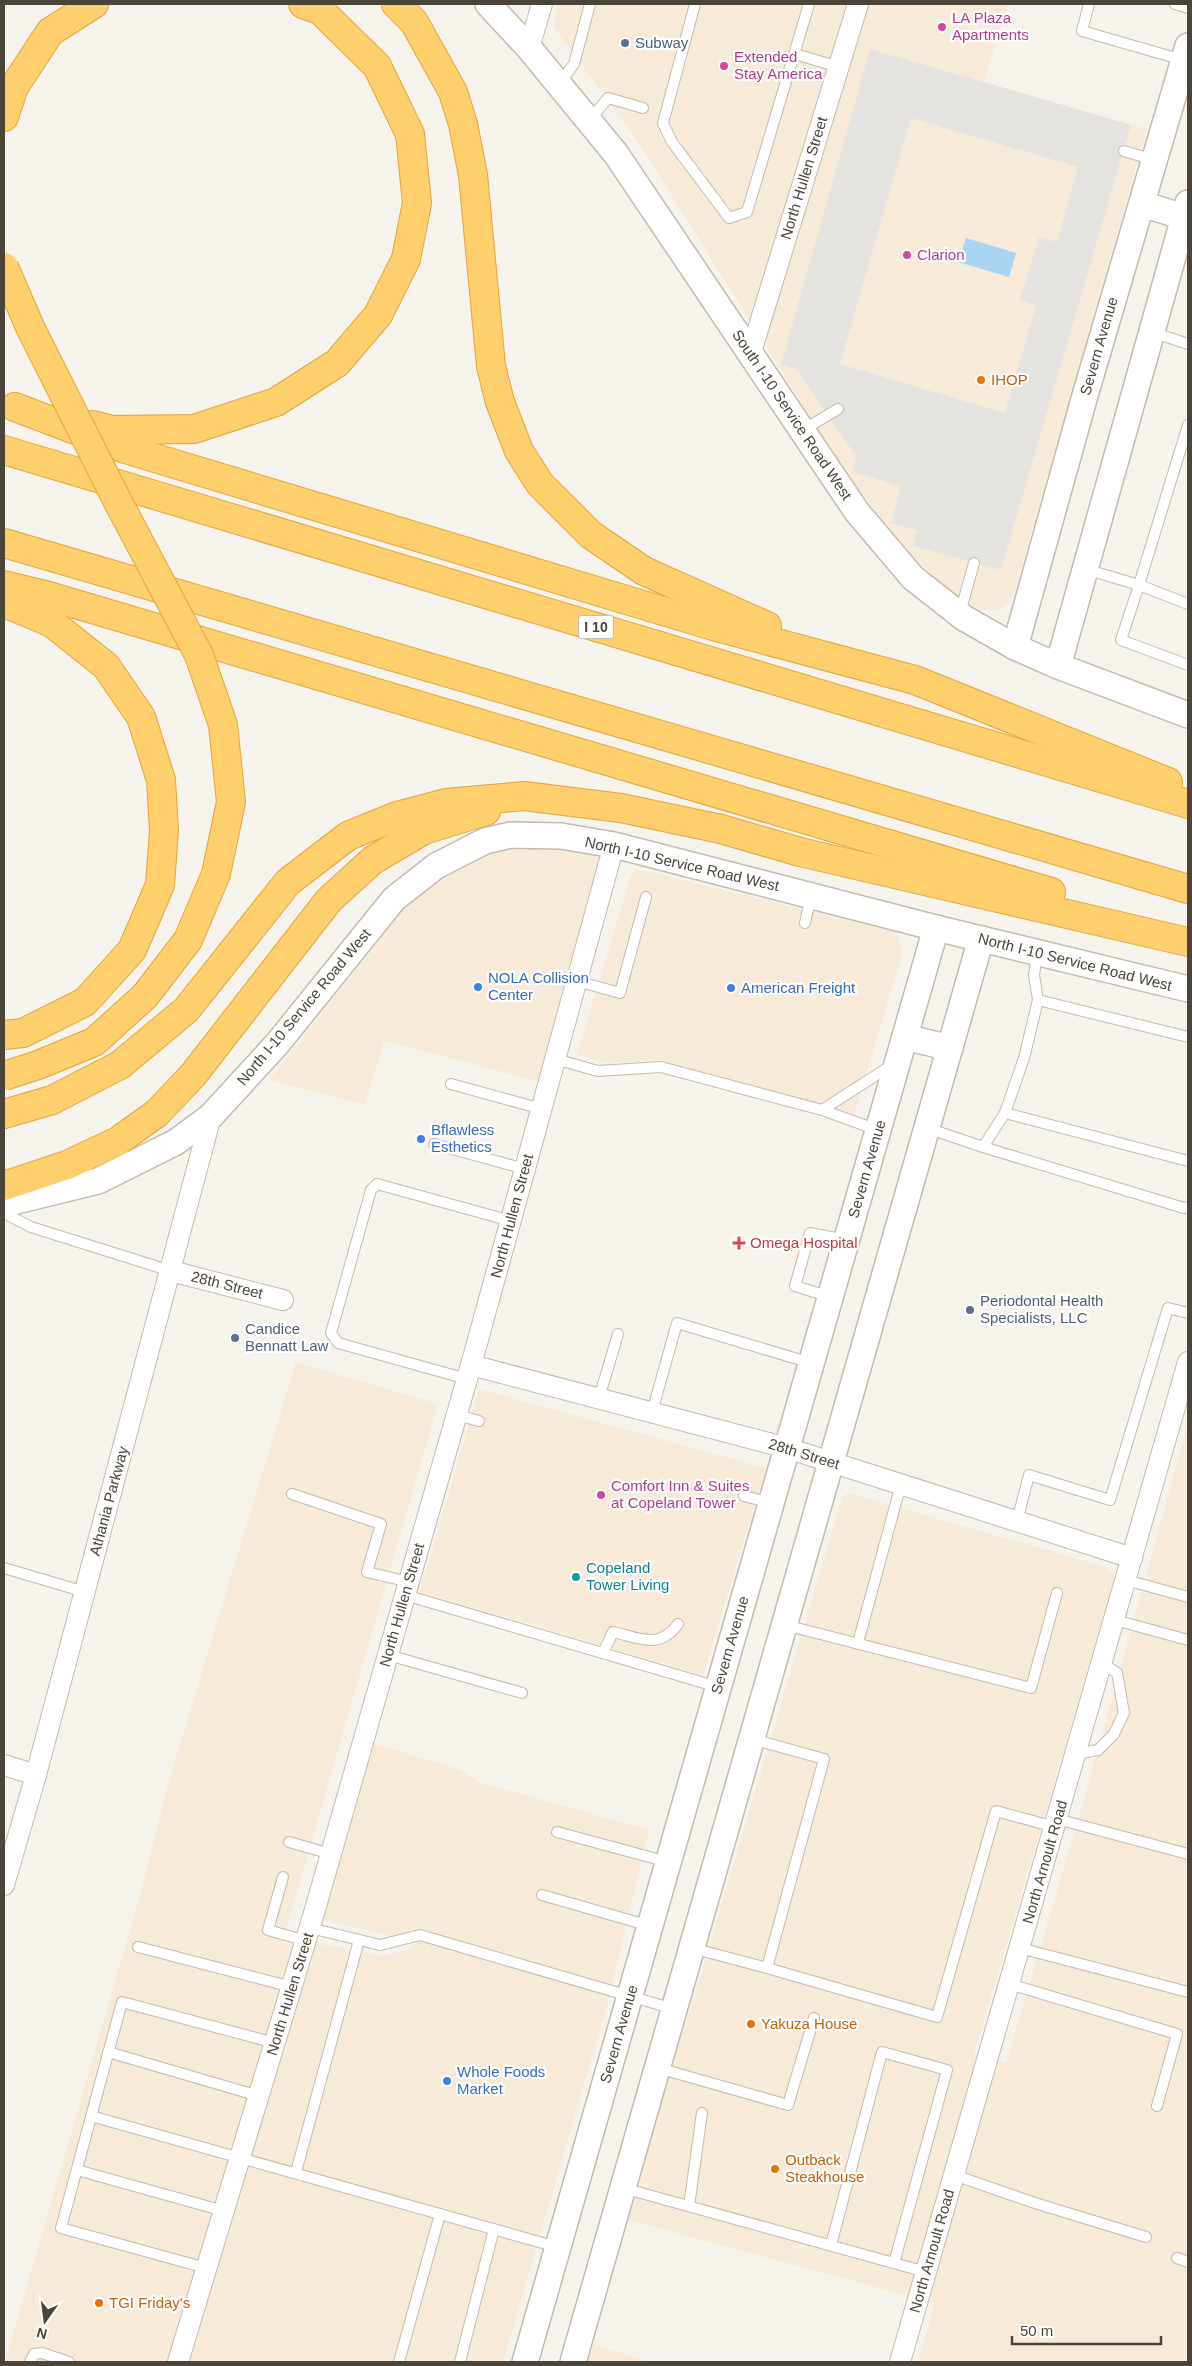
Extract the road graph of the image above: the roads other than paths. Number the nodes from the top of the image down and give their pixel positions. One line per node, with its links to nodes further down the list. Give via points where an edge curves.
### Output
1 (94, 4): 19 (highway, via 50,32 14,87)
2 (303, 4): 29 (highway, via 320,10 378,66 410,134 417,203 406,259 378,315 337,363 276,402 194,429 113,430)
3 (396, 4): 43 (highway, via 414,22 453,92 463,124 473,175 491,366 500,402 519,451 540,484 591,536 644,571)
4 (488, 4): 13 (street, South I-10 Service Road West)
5 (542, 4): 13 (street)
6 (590, 4): 17 (lane, via 574,64)
7 (695, 4): 15 (lane, via 663,123 672,142 729,218 747,212)
8 (808, 4): 15 (lane)
9 (858, 4): 16 (street, North Hullen Street)
10 (1089, 4): 14 (lane, via 1082,31)
11 (1175, 4): 12 (lane)
12 (1188, 8)
13 (529, 48): 17 (street, South I-10 Service Road West)
14 (1186, 53): 22 (street, Severn Avenue)
15 (795, 54): 16 (lane)
16 (839, 67): 28 (street, North Hullen Street)
17 (559, 84): 20 (street, South I-10 Service Road West)
18 (643, 108): 20 (lane, via 608,98)
19 (4, 117)
20 (589, 121): 28 (street, South I-10 Service Road West, via 616,154)
21 (1124, 151): 22 (lane)
22 (1155, 160): 23 (street, Severn Avenue)
23 (1142, 204): 24 (street); 42 (street, Severn Avenue)
24 (1186, 210): 26 (street)
25 (4, 268): 69 (highway, bridge, via 104,475 198,655 223,726 231,802 216,874 188,940 145,996 94,1042)
26 (1152, 332): 27 (lane); 36 (street)
27 (1188, 344)
28 (751, 352): 32 (street, South I-10 Service Road West)
29 (10, 405): 43 (highway, via 125,449 713,626)
30 (838, 409): 32 (lane)
31 (1188, 425): 38 (lane)
32 (803, 430): 41 (street, South I-10 Service Road West, via 857,512 907,571)
33 (4, 450): 49 (highway, I 10)
34 (4, 543): 51 (highway)
35 (974, 563): 41 (lane)
36 (1085, 569): 38 (lane); 45 (street)
37 (4, 585): 56 (highway, via 54,597 1033,887)
38 (1139, 585): 40 (lane); 44 (lane, via 1121,640)
39 (4, 604): 63 (highway, via 52,623 106,666 141,717 161,780 164,831 160,885 132,950 85,1002 23,1033)
40 (1188, 604)
41 (960, 614): 42 (street, South I-10 Service Road West)
42 (1015, 647): 45 (street, South I-10 Service Road West)
43 (836, 657): 47 (highway, via 914,680)
44 (1188, 664)
45 (1058, 666): 46 (street, South I-10 Service Road West)
46 (1188, 715)
47 (1188, 790)
48 (524, 796): 58 (highway, via 621,808 721,828 800,852); 74 (highway, via 446,803 397,816 348,836 288,882 186,1010 120,1065 52,1100); 82 (highway, via 501,808 424,830 373,860 329,900 193,1075 157,1113 118,1141 67,1165)
49 (1188, 804)
50 (614, 845): 52 (street, North I-10 Service Road West); 60 (street, North Hullen Street); 75 (street, North I-10 Service Road West, via 561,836 511,835 485,841 436,866 394,899 276,1044)
51 (1188, 889)
52 (811, 896): 54 (lane); 55 (street, North I-10 Service Road West)
53 (646, 897): 60 (lane, via 620,993)
54 (805, 922)
55 (936, 928): 57 (street, North I-10 Service Road West); 65 (street, Severn Avenue)
56 (1188, 928)
57 (981, 939): 59 (street, North I-10 Service Road West); 66 (street)
58 (1188, 942)
59 (1037, 952): 61 (street, North I-10 Service Road West); 62 (lane, via 1034,975)
60 (577, 981): 67 (street, North Hullen Street)
61 (1188, 989)
62 (1038, 1000): 64 (lane); 73 (lane)
63 (4, 1035)
64 (1188, 1036)
65 (905, 1037): 66 (street); 68 (street, Severn Avenue)
66 (950, 1048): 76 (street)
67 (555, 1059): 71 (street, North Hullen Street); 72 (lane, via 598,1071 661,1067)
68 (898, 1062): 72 (lane); 77 (street, Severn Avenue)
69 (4, 1076)
70 (451, 1084): 71 (lane)
71 (542, 1109): 81 (street, North Hullen Street)
72 (822, 1110): 77 (lane)
73 (1006, 1113): 79 (lane); 80 (lane)
74 (4, 1114)
75 (211, 1116): 83 (street, North I-10 Service Road West, via 176,1142 98,1181); 88 (street, Athania Parkway)
76 (927, 1127): 79 (lane); 101 (street)
77 (878, 1130): 87 (street, Severn Avenue)
78 (434, 1144): 81 (lane)
79 (983, 1146): 84 (lane)
80 (1188, 1161)
81 (525, 1169): 86 (street, North Hullen Street)
82 (4, 1186)
83 (4, 1204)
84 (1188, 1207)
85 (4, 1213): 88 (lane, via 31,1227)
86 (511, 1221): 95 (street, North Hullen Street); 95 (lane, via 377,1184 371,1190 330,1333 338,1342)
87 (846, 1240): 89 (street, Severn Avenue); 89 (lane, via 810,1233 795,1286)
88 (171, 1271): 90 (street, 28th Street); 111 (street, Athania Parkway)
89 (830, 1297): 94 (street, Severn Avenue)
90 (283, 1300)
91 (1188, 1313): 106 (lane, via 1168,1308 1110,1500 1029,1475)
92 (618, 1334): 96 (lane)
93 (1188, 1362): 107 (street, North Arnoult Road)
94 (811, 1363): 97 (lane, via 677,1323); 100 (street, Severn Avenue)
95 (469, 1372): 96 (street, 28th Street); 98 (street, North Hullen Street)
96 (599, 1398): 97 (street, 28th Street)
97 (652, 1412): 100 (street, 28th Street)
98 (457, 1415): 99 (lane); 110 (street, North Hullen Street)
99 (479, 1422)
100 (787, 1448): 101 (street, 28th Street); 105 (street, Severn Avenue)
101 (831, 1462): 102 (street, 28th Street); 116 (street)
102 (901, 1484): 106 (street, 28th Street); 118 (lane)
103 (292, 1494): 110 (lane, via 381,1524 367,1572)
104 (744, 1496): 105 (lane)
105 (771, 1503): 122 (street, Severn Avenue)
106 (1017, 1521): 107 (street, 28th Street)
107 (1132, 1558): 109 (street, North Arnoult Road)
108 (4, 1568): 111 (lane)
109 (1126, 1580): 113 (lane); 114 (street, North Arnoult Road)
110 (407, 1588): 119 (lane); 120 (street, North Hullen Street)
111 (85, 1592): 127 (street, Athania Parkway)
112 (1057, 1593): 118 (lane, via 1031,1688)
113 (1188, 1597)
114 (1115, 1620): 117 (lane); 121 (street, North Arnoult Road)
115 (678, 1624): 119 (lane, via 669,1636 652,1641 613,1632)
116 (784, 1624): 118 (lane); 124 (street)
117 (1188, 1640)
118 (858, 1644)
119 (603, 1653): 122 (lane)
120 (388, 1654): 123 (lane); 131 (street, North Hullen Street)
121 (1102, 1663): 125 (street, North Arnoult Road); 125 (lane, via 1117,1673 1124,1713 1114,1734 1098,1750)
122 (718, 1687): 133 (street, Severn Avenue)
123 (522, 1693)
124 (752, 1739): 141 (street); 143 (lane, via 824,1759)
125 (1076, 1754): 128 (street, North Arnoult Road)
126 (4, 1766): 127 (street)
127 (36, 1774): 135 (street, Athania Parkway)
128 (1056, 1823): 132 (lane); 142 (street, North Arnoult Road); 143 (lane, via 996,1811 937,2017)
129 (557, 1832): 133 (lane)
130 (289, 1842): 131 (lane)
131 (331, 1854): 138 (street, North Hullen Street)
132 (1188, 1854)
133 (668, 1862): 137 (street, Severn Avenue)
134 (283, 1877): 138 (lane, via 268,1930)
135 (4, 1885)
136 (542, 1896): 137 (lane)
137 (650, 1926): 147 (street, Severn Avenue)
138 (308, 1935): 139 (lane); 145 (street, North Hullen Street)
139 (359, 1940): 147 (lane, via 380,1945 420,1935); 159 (lane)
140 (138, 1947): 145 (lane)
141 (692, 1948): 143 (lane); 148 (street)
142 (1020, 1948): 144 (street, North Arnoult Road); 146 (lane)
143 (767, 1968)
144 (1009, 1984): 154 (lane, via 1177,2034); 160 (street, North Arnoult Road)
145 (292, 1987): 150 (street, North Hullen Street)
146 (1188, 1992)
147 (630, 1997): 148 (lane); 168 (street, Severn Avenue)
148 (674, 2009): 152 (street)
149 (814, 2018): 152 (lane, via 788,2105)
150 (275, 2043): 151 (lane, via 122,2002); 153 (street, North Hullen Street)
151 (108, 2052): 153 (lane); 156 (lane)
152 (657, 2068): 161 (street)
153 (259, 2096): 157 (street, North Hullen Street)
154 (1157, 2106)
155 (702, 2113): 162 (lane)
156 (91, 2116): 157 (lane); 158 (lane)
157 (240, 2157): 159 (lane); 163 (street, North Hullen Street)
158 (77, 2170): 163 (lane); 172 (lane, via 61,2228)
159 (296, 2172): 164 (lane)
160 (954, 2175): 166 (lane); 173 (street, North Arnoult Road)
161 (623, 2188): 162 (lane); 180 (street)
162 (689, 2206): 167 (lane)
163 (224, 2211): 172 (street, North Hullen Street)
164 (440, 2214): 165 (lane); 177 (lane)
165 (494, 2229): 168 (lane); 178 (lane)
166 (1146, 2237)
167 (831, 2245): 171 (lane); 171 (lane, via 882,2052 947,2070)
168 (558, 2247): 179 (street, Severn Avenue)
169 (1177, 2258): 170 (lane)
170 (1188, 2262)
171 (894, 2263): 173 (lane)
172 (206, 2268): 176 (street, North Hullen Street)
173 (926, 2272): 181 (street, North Arnoult Road)
174 (30, 2362): 175 (lane, via 34,2354 42,2353)
175 (68, 2362)
176 (178, 2362)
177 (399, 2362)
178 (460, 2362)
179 (525, 2362)
180 (573, 2362)
181 (900, 2362)

